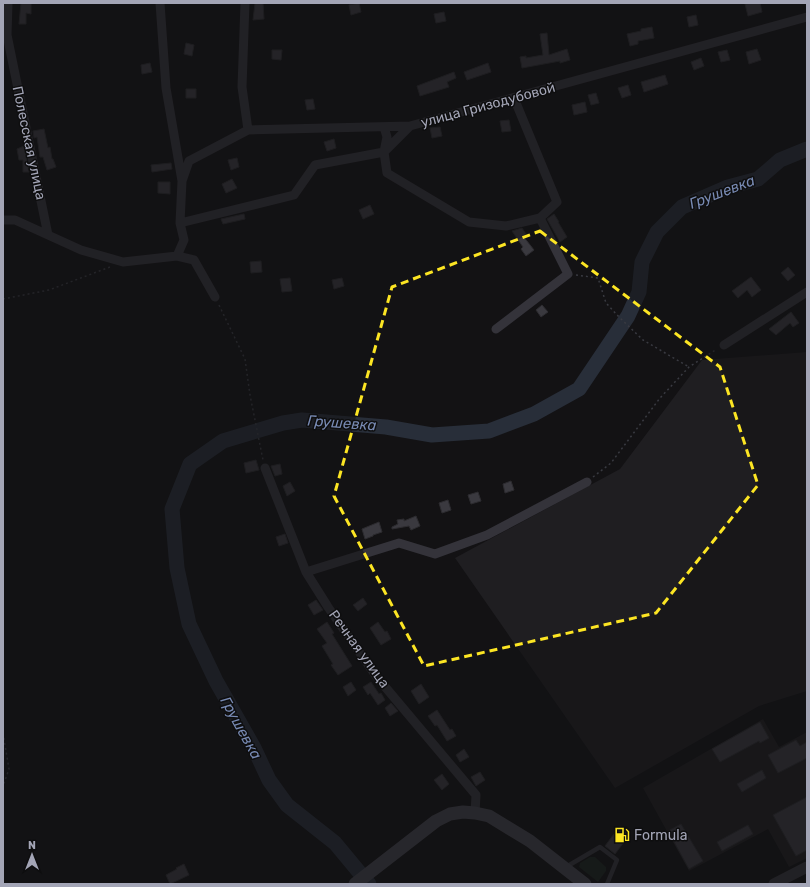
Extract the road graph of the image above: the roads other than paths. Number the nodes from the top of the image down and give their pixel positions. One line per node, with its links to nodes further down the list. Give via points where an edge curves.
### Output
1 (8, 3): 14 (street, Полесская улица, via 8,35)
2 (160, 3): 10 (street, via 166,88)
3 (245, 3): 8 (street, via 242,88)
4 (807, 17): 5 (street, улица Гризодубовой)
5 (514, 98): 6 (street, улица Гризодубовой); 11 (street, via 557,202)
6 (410, 126): 7 (street, улица Гризодубовой); 9 (street)
7 (384, 127): 8 (street, улица Гризодубовой); 9 (street, via 387,137)
8 (248, 130): 10 (street, улица Гризодубовой, via 189,161)
9 (384, 152): 11 (street, via 387,173 469,222 506,226); 13 (street, via 315,165 294,195)
10 (182, 181): 13 (street)
11 (540, 218): 18 (street, via 568,274)
12 (3, 220): 14 (street, via 15,220)
13 (180, 223): 15 (street, via 184,240)
14 (48, 235): 15 (street, via 81,250 123,262)
15 (177, 256): 17 (street, via 194,260)
16 (807, 292): 19 (street)
17 (215, 297)
18 (496, 329)
19 (724, 345)
20 (265, 468): 22 (street, Речная улица)
21 (587, 482): 22 (street, via 487,535 435,554 399,543)
22 (306, 572): 23 (street, Речная улица, via 376,676 476,795)
23 (475, 813): 25 (main road, via 489,816 530,841); 26 (main road, via 450,814 436,821)
24 (807, 867): 29 (street)
25 (564, 868): 27 (main road); 28 (lane, via 600,847 617,860)
26 (356, 884)
27 (585, 884)
28 (607, 884)
29 (774, 884)

